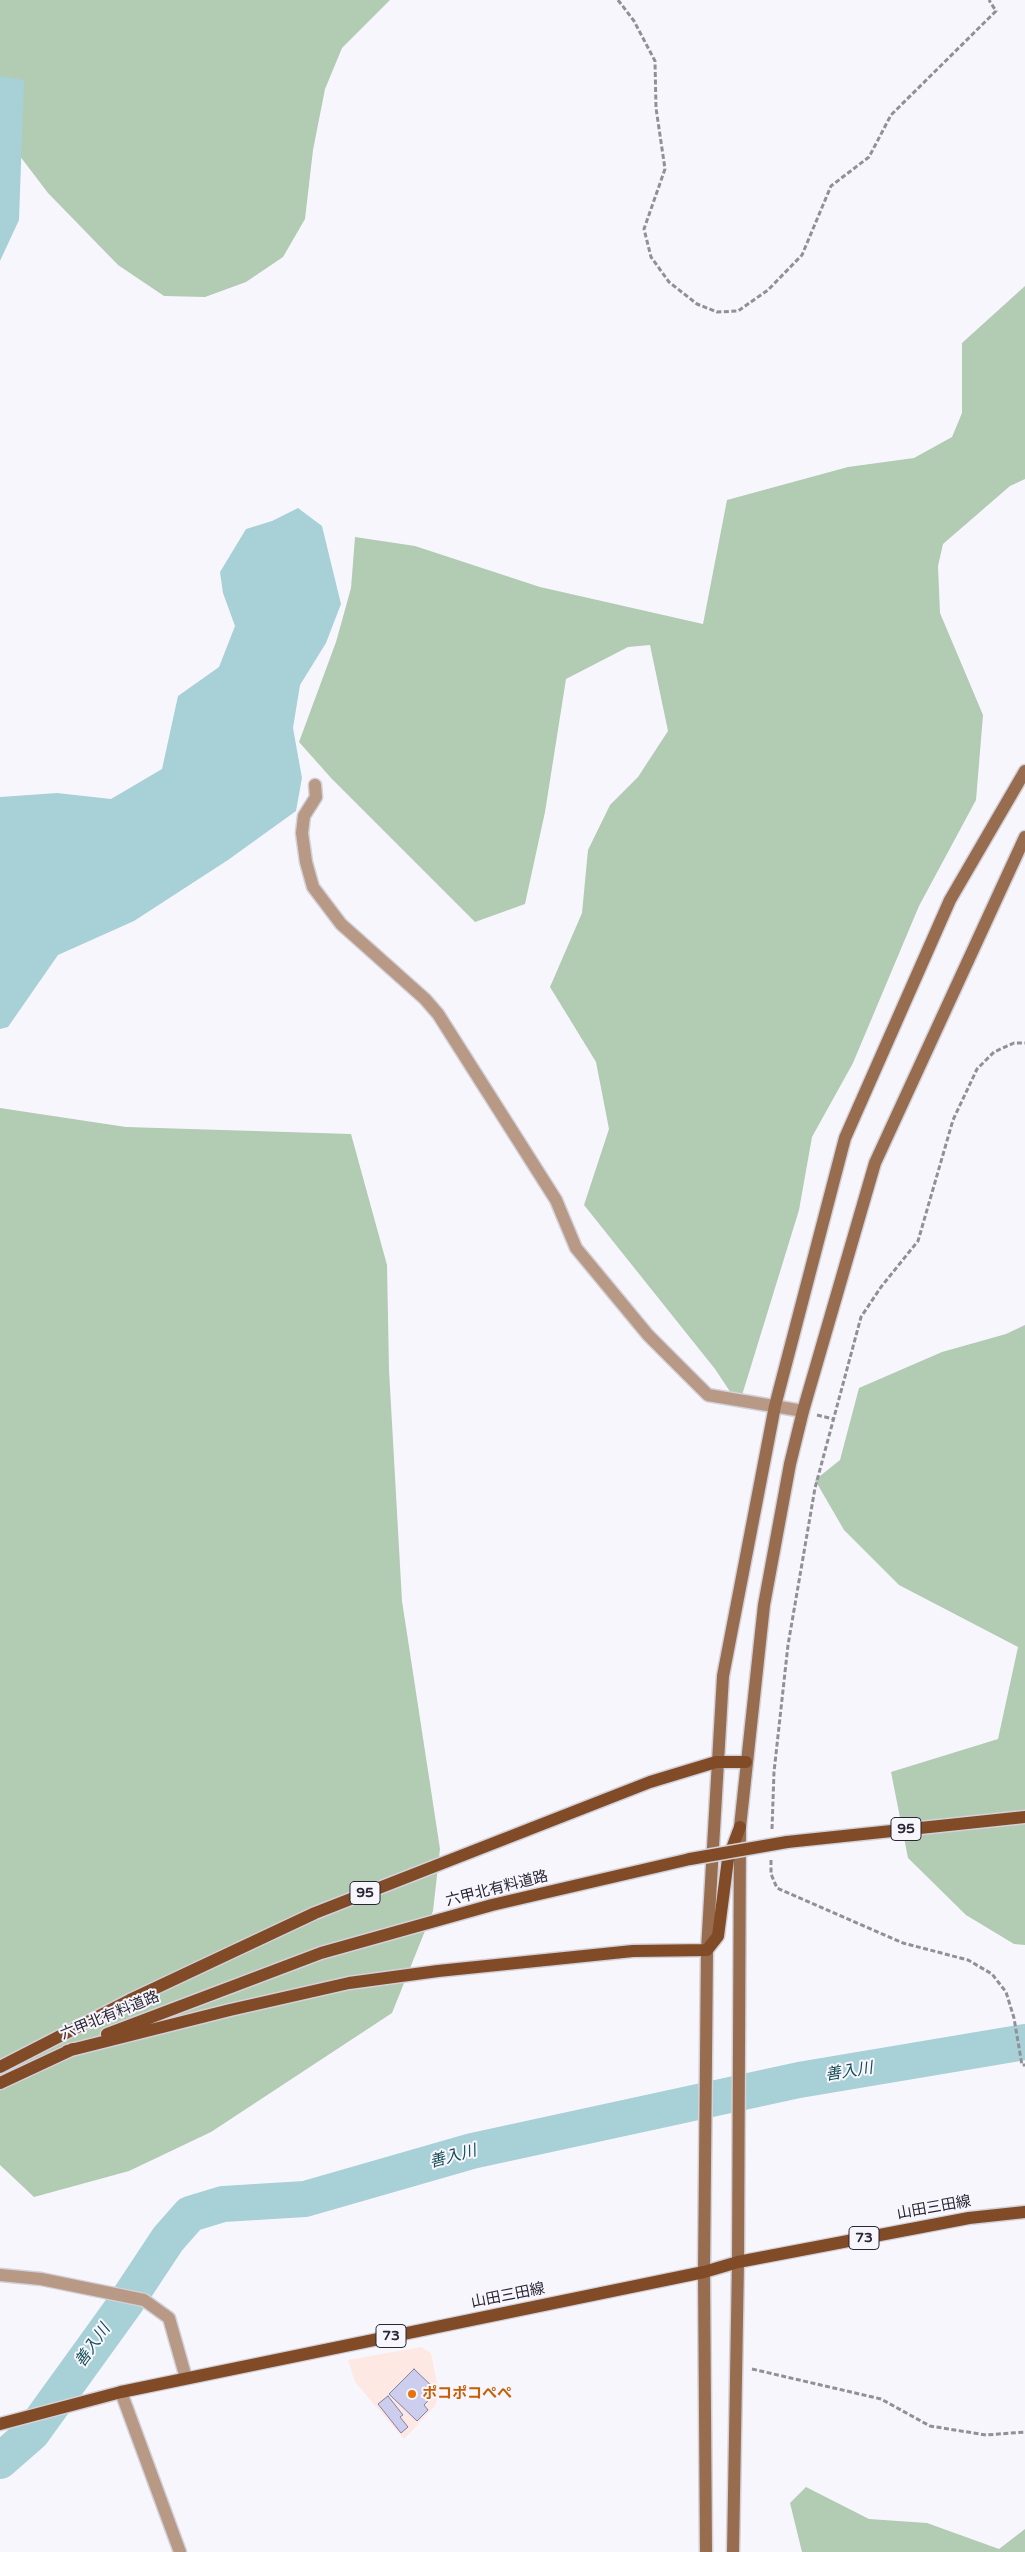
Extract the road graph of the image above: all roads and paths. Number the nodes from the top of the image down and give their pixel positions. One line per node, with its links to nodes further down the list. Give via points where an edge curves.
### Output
1 (618, 0): 2 (path, via 634,20 655,61 656,108 666,169 644,229 651,256 669,282 697,304 717,312 738,310 768,290 802,255 831,186 869,158 891,115 996,10)
2 (990, 0)
3 (1025, 772): 7 (street, via 950,900 845,1138)
4 (315, 785): 7 (street, via 316,797 304,816 302,833 313,887 341,924 438,1014 556,1200 576,1248 648,1335 708,1395)
5 (1025, 837): 8 (street, via 875,1163)
6 (1025, 1043): 13 (path, via 1014,1043 994,1052 977,1069 954,1120 918,1241 881,1286 861,1318 815,1488 788,1645 774,1772)
7 (774, 1406): 8 (street); 9 (street, via 723,1676)
8 (803, 1411): 10 (street, via 764,1605)
9 (716, 1762): 10 (main road, 95); 15 (street); 18 (main road, 95, via 650,1782 315,1913 130,2000)
10 (746, 1762): 12 (street)
11 (1025, 1817): 16 (main road, 六甲北有料道路 / 95, bridge, via 787,1842 690,1858 492,1905 321,1953)
12 (740, 1828): 15 (main road, via 728,1860 718,1936); 21 (street)
13 (772, 1837)
14 (772, 1856): 17 (path, via 771,1874 777,1888 903,1943 968,1960 992,1974 1006,1992 1022,2065)
15 (707, 1950): 16 (main road, 95, via 633,1951 349,1983); 22 (street)
16 (67, 2051): 19 (main road, 六甲北有料道路 / 95)
17 (1025, 2065)
18 (0, 2067)
19 (0, 2083)
20 (1025, 2212): 21 (main road, 山田三田線 / 73, via 969,2218)
21 (738, 2262): 22 (main road, 山田三田線 / 73); 24 (street)
22 (704, 2272): 25 (main road, 山田三田線 / 73); 30 (street)
23 (0, 2276): 25 (street, via 41,2279 144,2300 169,2318)
24 (735, 2365): 28 (path, via 880,2399 930,2426 986,2435); 31 (street)
25 (186, 2378): 26 (main road, 山田三田線 / 73)
26 (121, 2392): 27 (main road, 山田三田線 / 73); 29 (street)
27 (0, 2424)
28 (1025, 2432)
29 (180, 2552)
30 (706, 2552)
31 (733, 2552)

